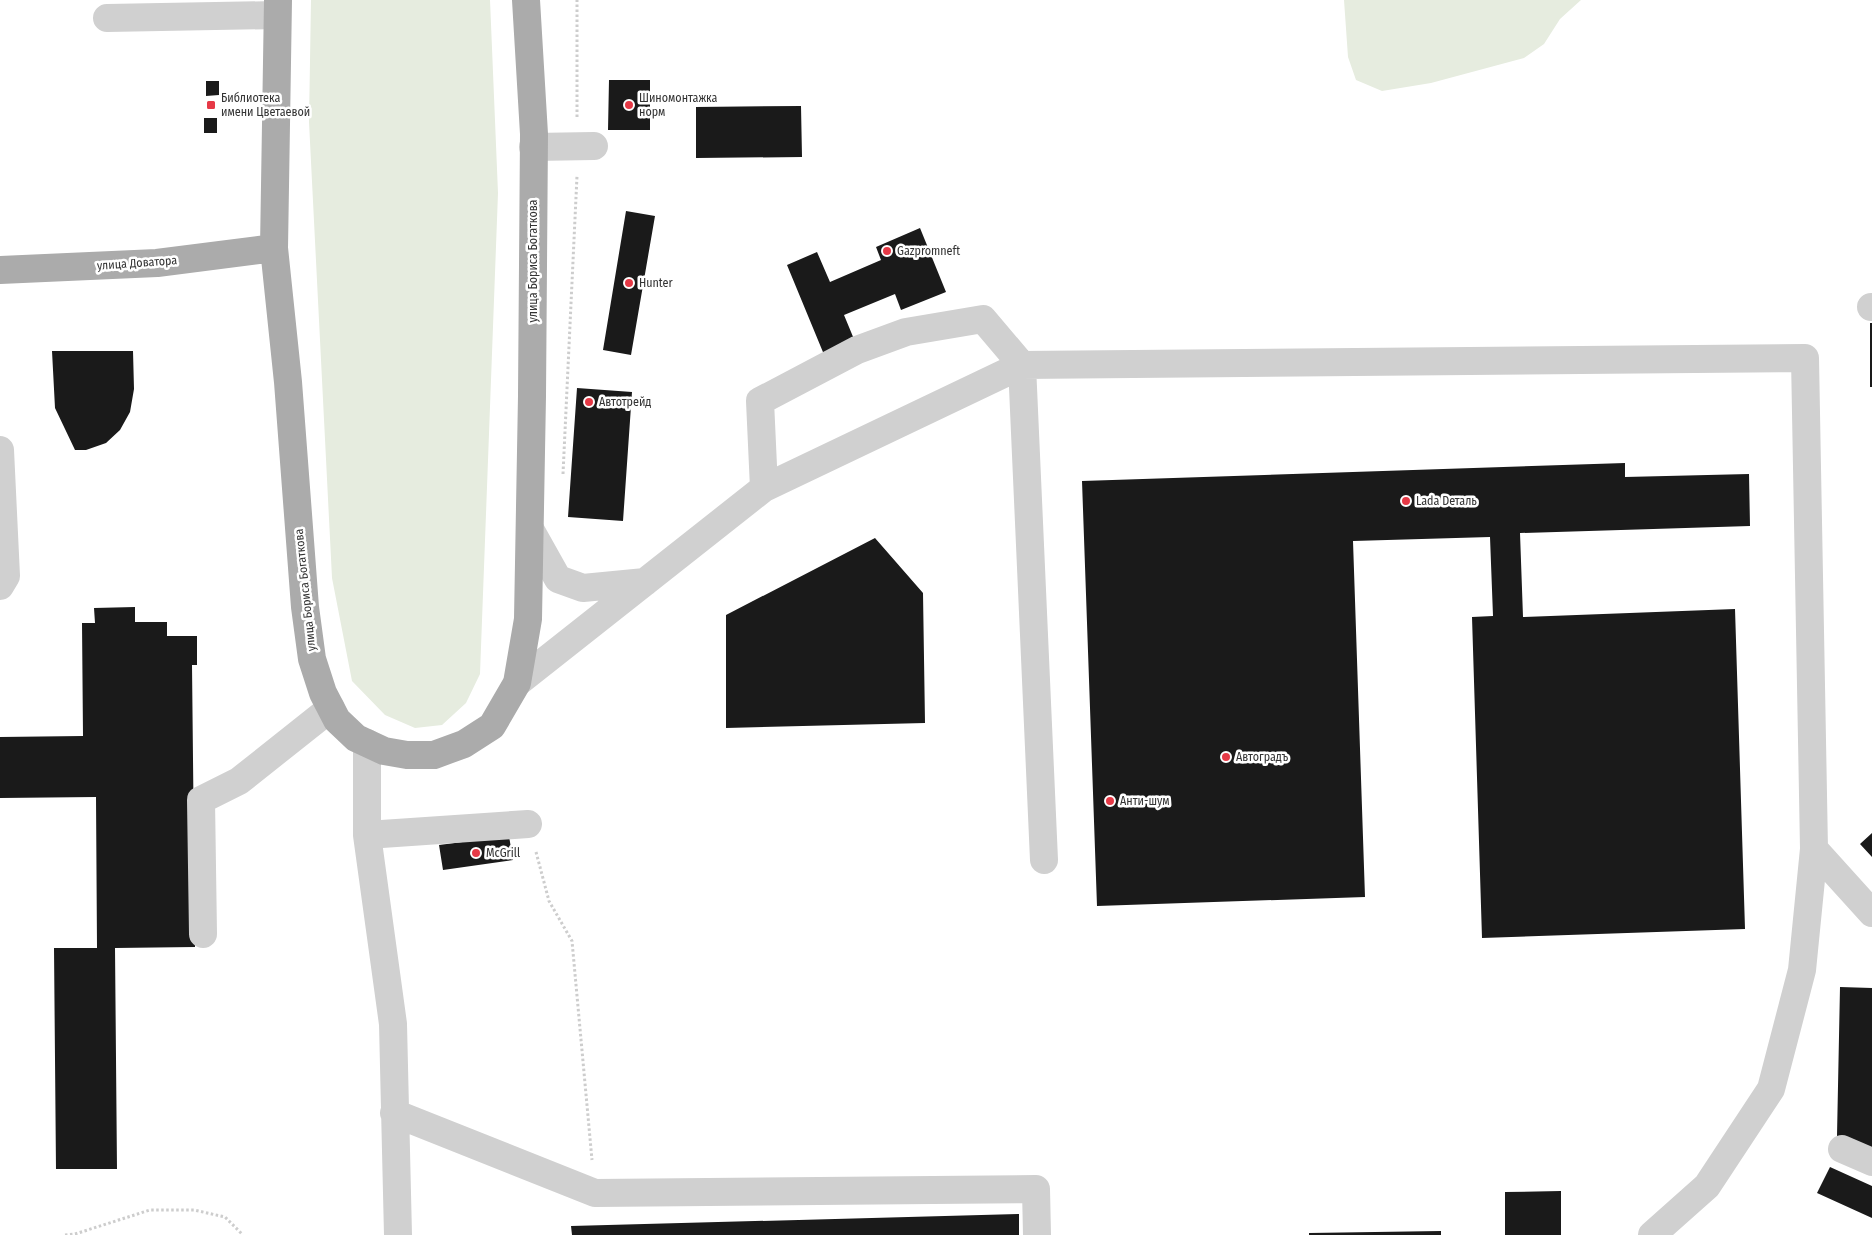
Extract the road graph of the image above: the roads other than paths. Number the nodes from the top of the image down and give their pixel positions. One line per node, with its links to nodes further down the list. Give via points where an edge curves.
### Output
1 (526, 0): 5 (main road, улица Бориса Богаткова)
2 (278, 7): 3 (street); 6 (main road, улица Бориса Богаткова)
3 (107, 18)
4 (586, 146): 5 (street)
5 (533, 147): 11 (main road, улица Бориса Богаткова)
6 (274, 248): 7 (main road, улица Доватора, via 157,263); 15 (main road, улица Бориса Богаткова, via 305,607 312,658)
7 (0, 270)
8 (1022, 365): 10 (street); 10 (street, via 983,319 906,332 857,350 760,401); 19 (street, via 1805,358); 20 (street)
9 (0, 450): 13 (street, via 6,576)
10 (764, 488): 12 (street)
11 (530, 529): 12 (street, via 558,579 583,588); 14 (main road, улица Бориса Богаткова, via 528,619)
12 (645, 582): 14 (street)
13 (0, 586)
14 (517, 683): 16 (main road, улица Бориса Богаткова, via 492,726 464,744 434,754 407,755 384,751)
15 (331, 708): 16 (main road, улица Бориса Богаткова, via 337,720 356,738); 22 (street, via 239,781 200,800)
16 (367, 743): 18 (street)
17 (528, 824): 18 (street)
18 (367, 835): 23 (street, via 393,1024)
19 (1814, 849): 21 (street); 28 (street, via 1802,970 1771,1089 1707,1186)
20 (1044, 860)
21 (1872, 913)
22 (202, 934)
23 (394, 1113): 26 (street); 27 (street, via 595,1192 1036,1189)
24 (1842, 1149): 25 (street)
25 (1872, 1162)
26 (398, 1235)
27 (1037, 1235)
28 (1652, 1235)

